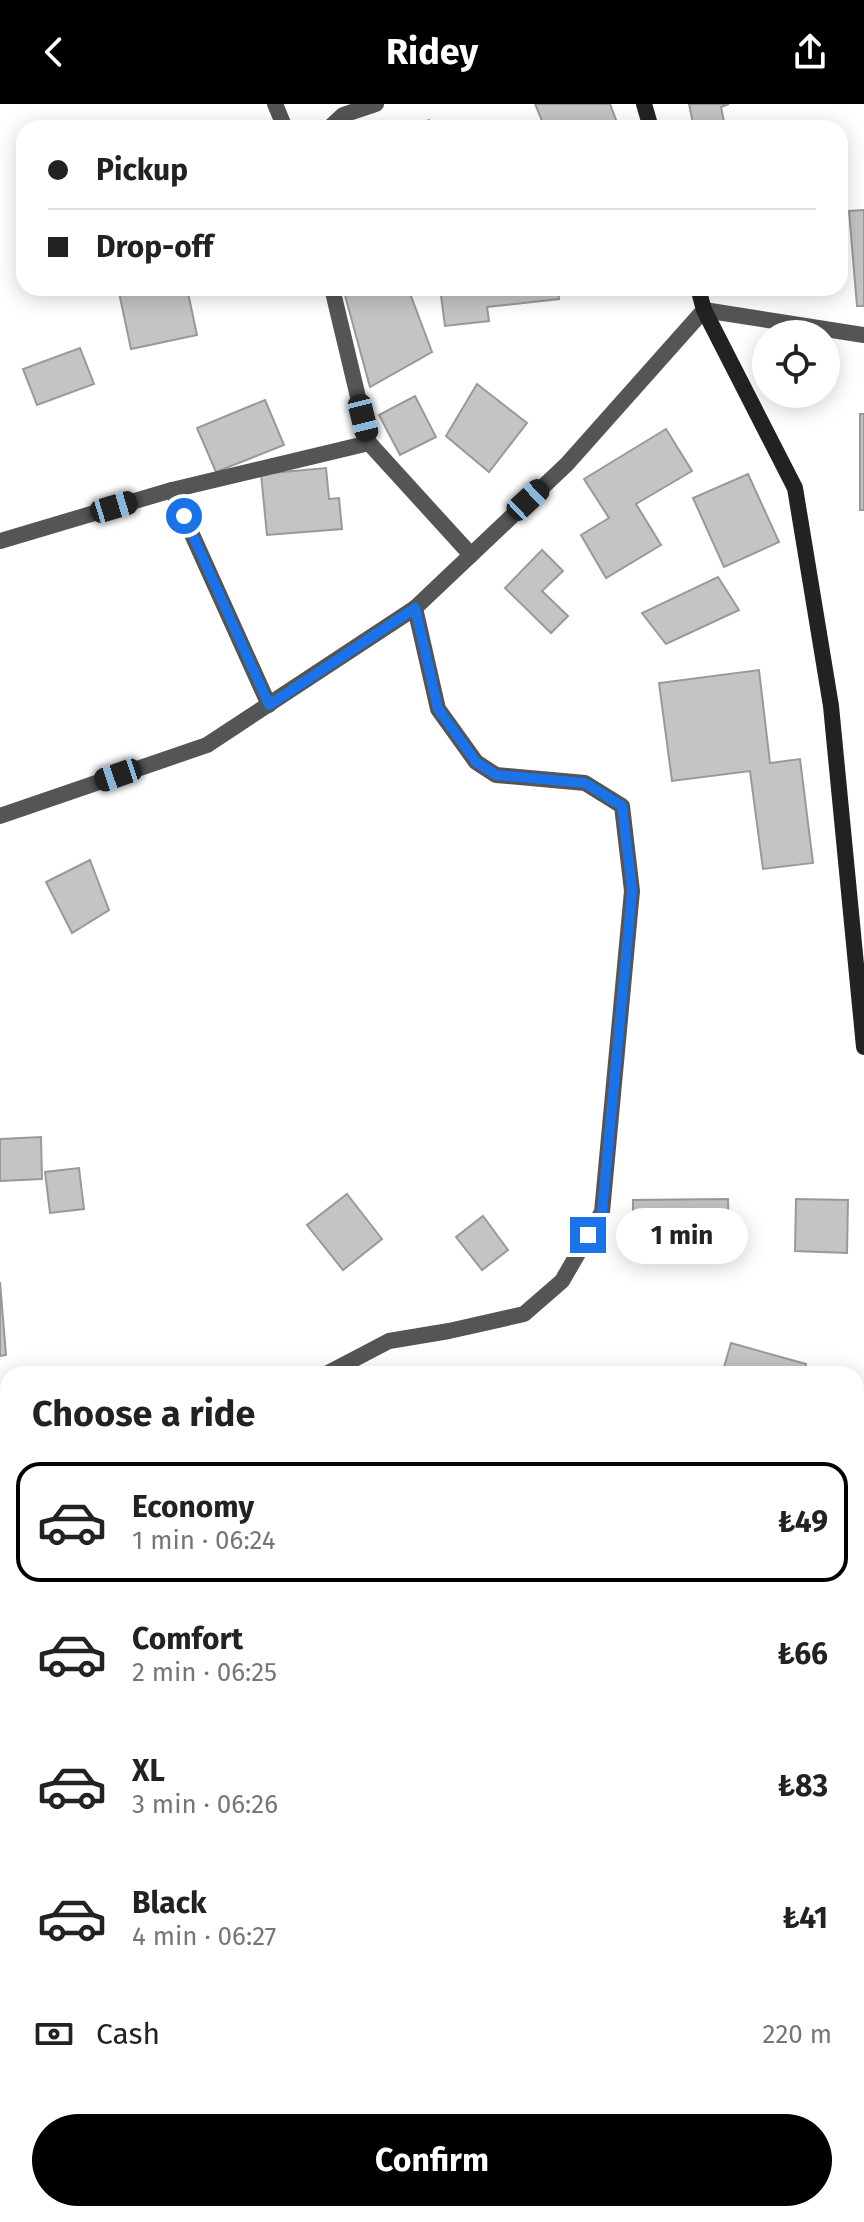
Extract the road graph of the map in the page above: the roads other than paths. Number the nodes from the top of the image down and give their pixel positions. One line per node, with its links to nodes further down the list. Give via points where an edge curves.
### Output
1 (376, 104): 2 (street)
2 (338, 120)
3 (334, 296): 7 (street)
4 (700, 296): 5 (main road)
5 (704, 310): 6 (street); 10 (street, via 567,464); 14 (main road, via 795,488 831,706)
6 (864, 335)
7 (369, 443): 8 (street); 10 (street)
8 (172, 490): 9 (street); 12 (street)
9 (0, 541)
10 (471, 555): 11 (street)
11 (415, 608): 12 (street); 15 (street, via 438,709 476,762 496,775 585,783 622,806 632,891 602,1212 562,1281 524,1314 389,1341)
12 (269, 705): 13 (street, via 207,745)
13 (0, 816)
14 (864, 1047)
15 (341, 1366)

